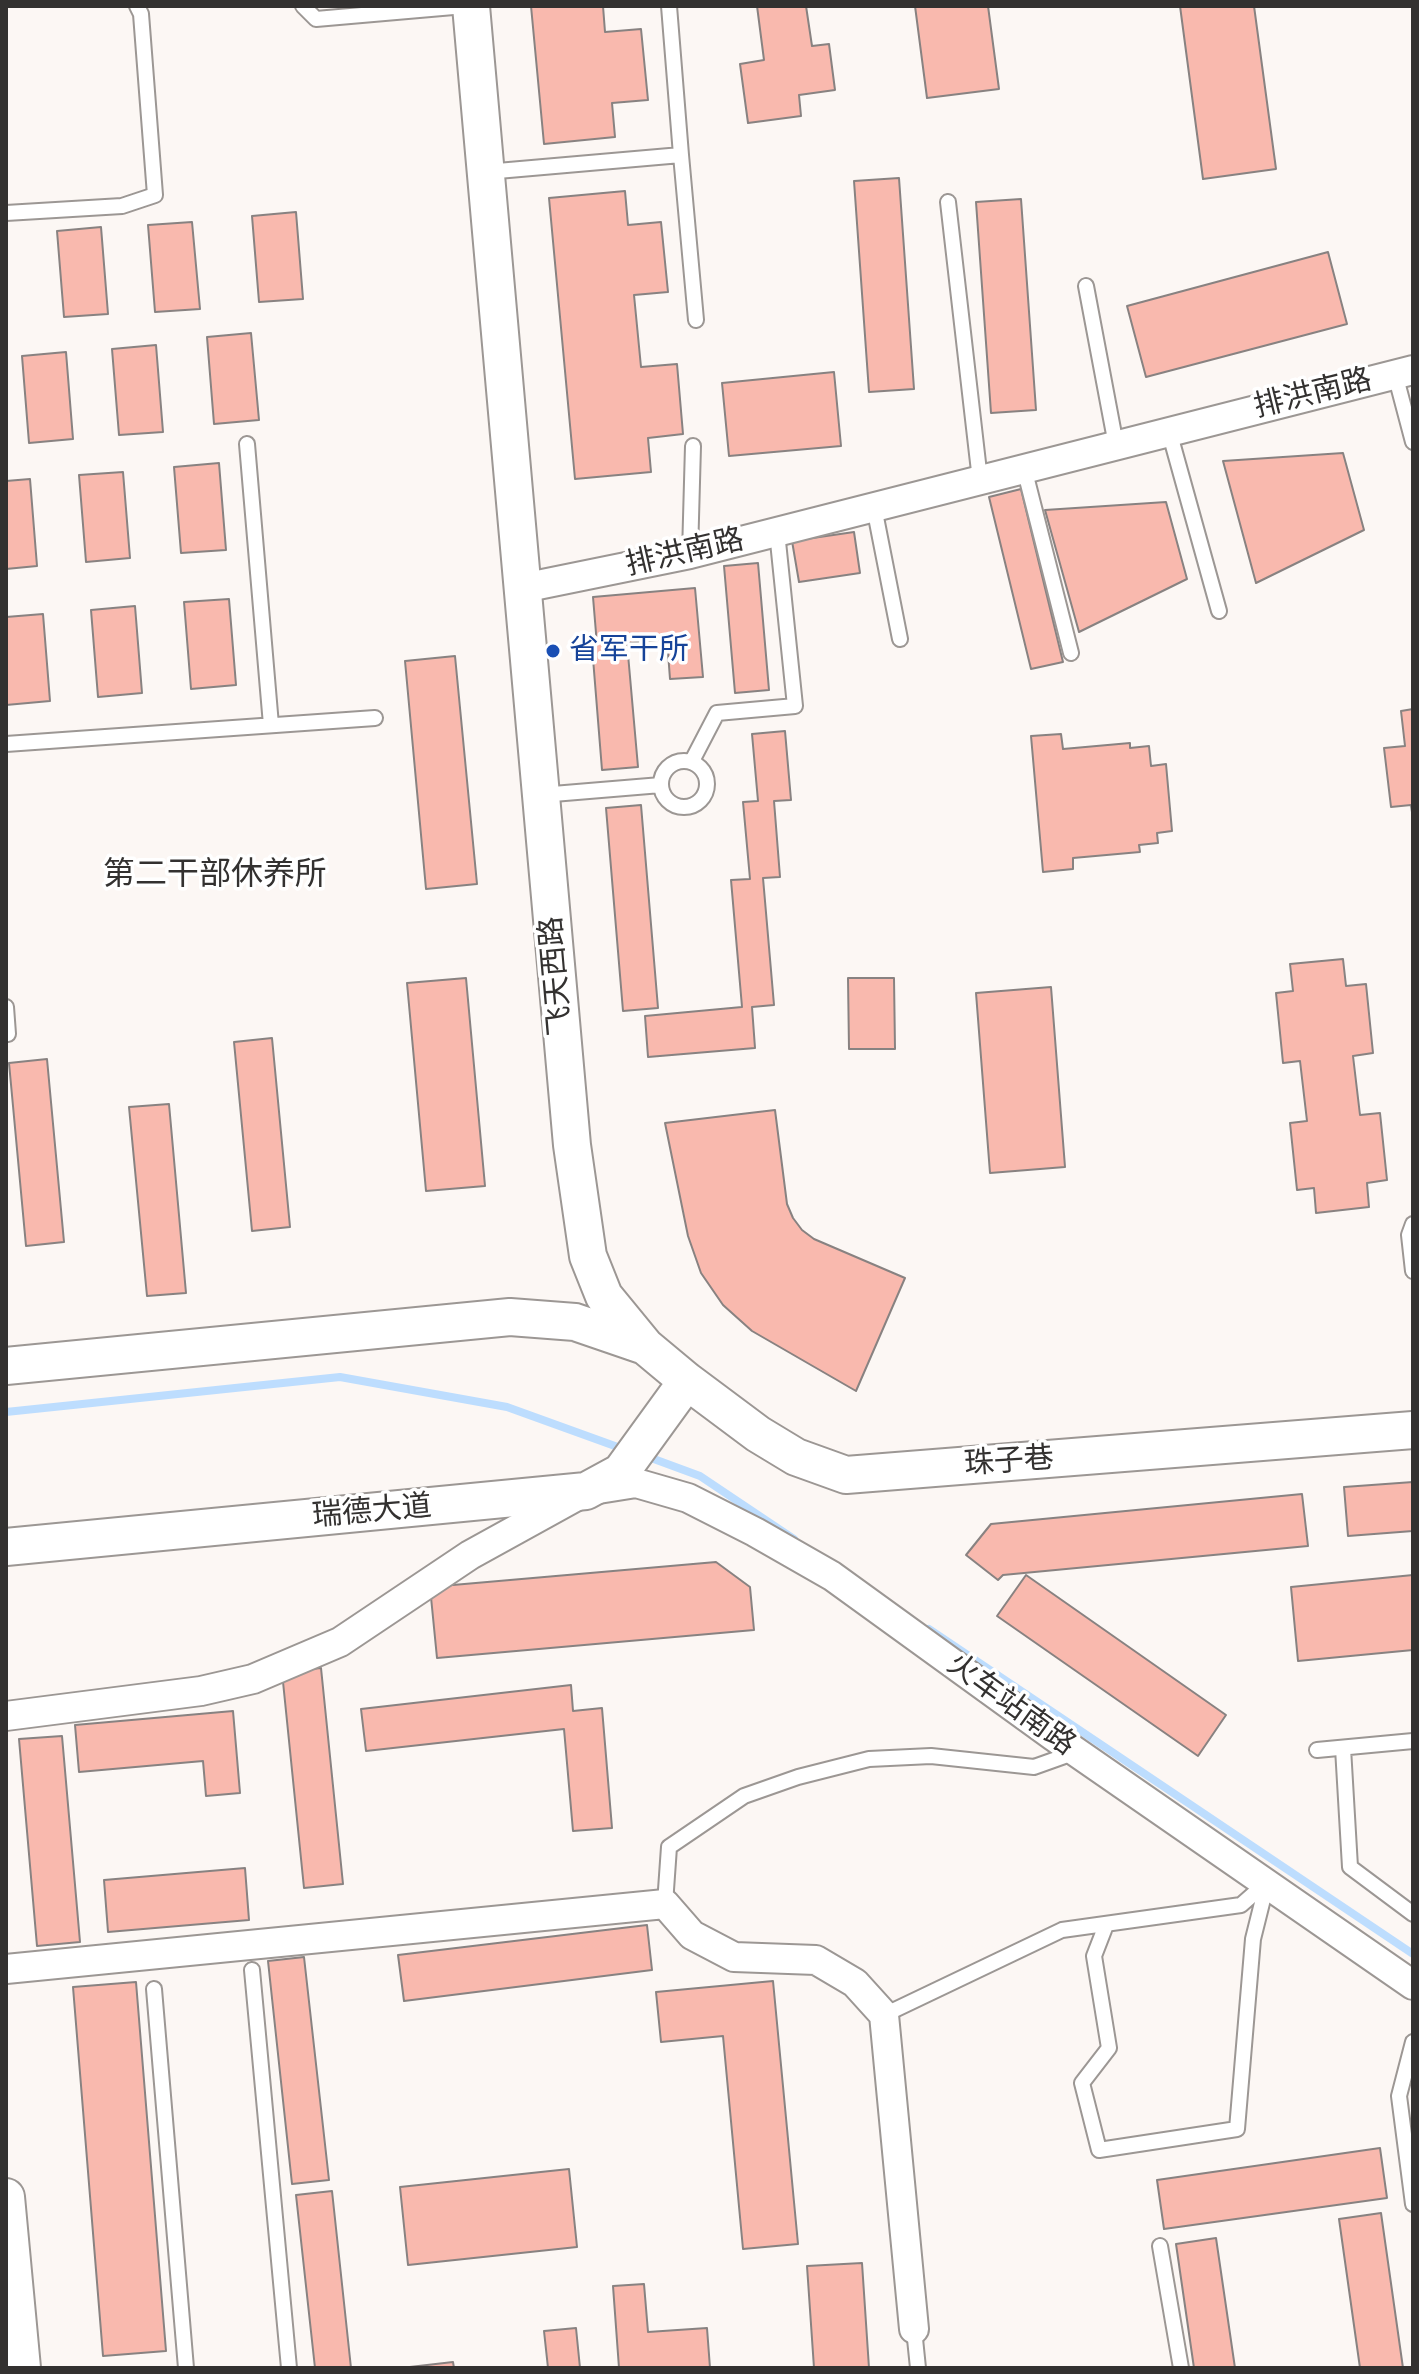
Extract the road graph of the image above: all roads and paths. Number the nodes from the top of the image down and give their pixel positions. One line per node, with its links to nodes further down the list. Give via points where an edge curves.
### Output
1 (137, 6): 8 (lane, via 155,195 122,206)
2 (303, 6): 3 (lane, via 316,19)
3 (468, 6): 6 (street)
4 (669, 6): 5 (lane)
5 (681, 155): 6 (lane); 10 (lane)
6 (486, 172): 22 (street)
7 (948, 202): 18 (lane)
8 (6, 213)
9 (1086, 286): 15 (lane)
10 (696, 320)
11 (1404, 372): 12 (street, 排洪南路); 13 (lane)
12 (1169, 431): 15 (street, 排洪南路); 23 (lane)
13 (1413, 442)
14 (247, 444): 27 (lane)
15 (1116, 445): 17 (street, 排洪南路)
16 (693, 446): 21 (lane)
17 (1024, 468): 18 (street, 排洪南路); 25 (lane)
18 (980, 480): 19 (street, 排洪南路)
19 (874, 507): 20 (street, 排洪南路); 24 (lane)
20 (777, 532): 21 (street, 排洪南路); 29 (lane, via 795,706 717,713)
21 (690, 554): 22 (street, 排洪南路)
22 (523, 588): 31 (street, 飞天西路)
23 (1219, 611)
24 (900, 639)
25 (1071, 653)
26 (375, 718): 27 (lane)
27 (271, 725): 28 (lane)
28 (6, 744)
29 (692, 761): 30 (lane, via 667,768); 30 (lane, via 708,782 702,799 677,806)
30 (661, 785): 31 (lane)
31 (541, 795): 36 (street, 飞天西路, via 572,1145 588,1256 604,1296)
32 (6, 1007): 33 (lane)
33 (6, 1034)
34 (1413, 1224): 35 (lane)
35 (1413, 1271)
36 (645, 1346): 37 (street, via 575,1322 510,1317); 38 (street, 珠子巷)
37 (6, 1366)
38 (687, 1381): 39 (street, 珠子巷, via 796,1457 846,1475); 40 (street, 瑞德大道, via 621,1472)
39 (1413, 1430)
40 (586, 1491): 41 (street, 瑞德大道); 42 (street, 火车站南路, via 470,1555 340,1642 253,1679 201,1691); 46 (street, 火车站南路, via 636,1483 688,1498 755,1532 832,1576)
41 (6, 1547)
42 (6, 1716)
43 (1413, 1741): 44 (lane)
44 (1343, 1748): 45 (lane); 49 (lane, via 1350,1867)
45 (1317, 1750)
46 (1077, 1752): 47 (street, 火车站南路); 48 (lane, via 1034,1767 931,1756 869,1759 744,1796 669,1847)
47 (1267, 1883): 50 (lane, via 1241,1905); 50 (lane, via 1253,1939 1237,2129 1099,2150 1082,2083 1109,2048 1094,1956); 53 (street, 火车站南路)
48 (665, 1904): 51 (street); 55 (street, via 692,1935 734,1957 816,1960 855,1983)
49 (1413, 1914)
50 (1106, 1925): 55 (lane, via 1062,1930)
51 (6, 1969)
52 (252, 1970): 64 (lane)
53 (1413, 1985)
54 (154, 1989): 63 (lane)
55 (884, 2015): 61 (street)
56 (1413, 2042): 58 (lane, via 1399,2096)
57 (6, 2197): 60 (street)
58 (1413, 2204)
59 (1160, 2246): 66 (lane)
60 (9, 2256): 62 (street)
61 (914, 2329): 65 (lane)
62 (22, 2368)
63 (186, 2368)
64 (289, 2368)
65 (918, 2368)
66 (1181, 2368)

